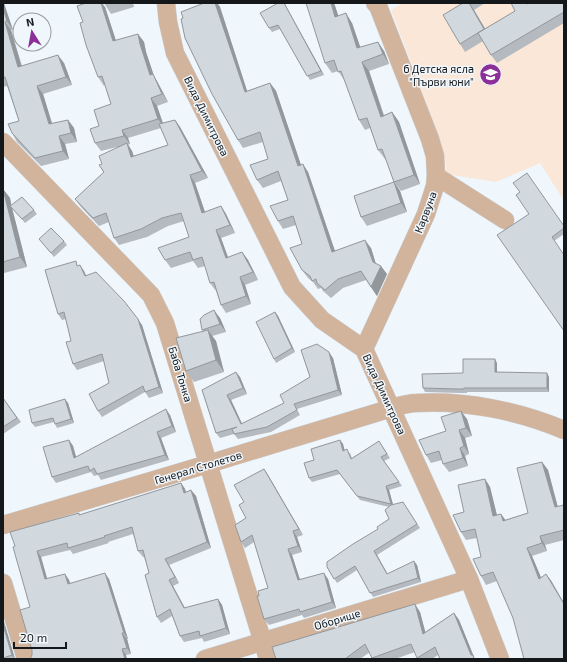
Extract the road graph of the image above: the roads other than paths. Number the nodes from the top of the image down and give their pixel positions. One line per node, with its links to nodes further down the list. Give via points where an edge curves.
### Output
1 (166, 3): 6 (street, Вида Димитрова, via 175,52 292,287 322,320)
2 (378, 4): 4 (street, Карвуна, via 430,139 435,156)
3 (3, 142): 9 (street, Баба Тонка, via 151,295 165,323)
4 (436, 176): 5 (street); 6 (street, Карвуна, via 426,214)
5 (505, 220)
6 (364, 349): 7 (street, Вида Димитрова)
7 (392, 408): 8 (street, Генерал Столетов, via 415,402 453,403 501,410 542,420); 9 (street, Генерал Столетов); 11 (street, Вида Димитрова)
8 (564, 430)
9 (208, 464): 10 (street, Генерал Столетов); 13 (street, Баба Тонка)
10 (3, 524)
11 (469, 579): 13 (street, Оборище); 17 (street, Вида Димитрова)
12 (3, 583): 14 (street)
13 (262, 642): 15 (street, Оборище); 16 (street, Баба Тонка)
14 (26, 659)
15 (204, 659)
16 (268, 659)
17 (500, 659)

